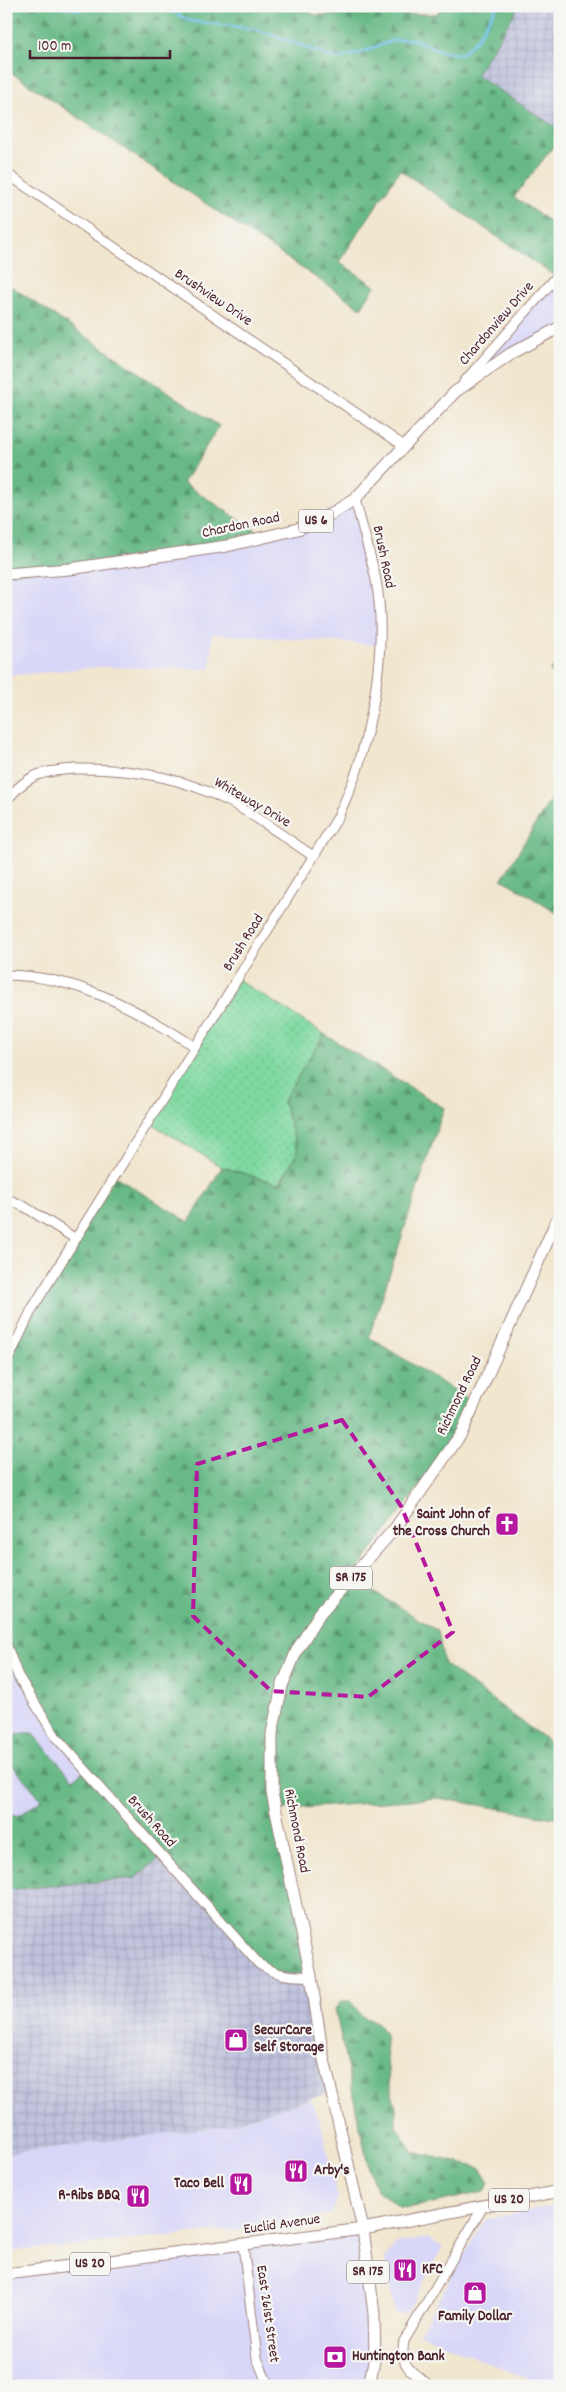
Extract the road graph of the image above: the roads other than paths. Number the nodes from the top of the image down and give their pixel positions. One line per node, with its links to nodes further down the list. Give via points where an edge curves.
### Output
1 (6, 173): 5 (street, Brushview Drive)
2 (560, 274): 4 (street, Chardonview Drive)
3 (560, 327): 4 (main road, Chardon Road / US 6, via 510,354)
4 (455, 392): 5 (main road, Chardon Road / US 6)
5 (404, 446): 6 (main road, Chardon Road / US 6)
6 (355, 499): 7 (main road, Chardon Road / US 6, via 298,529 268,538 69,569); 9 (street, Brush Road, via 376,580 379,653 372,708 358,769 338,817)
7 (6, 574)
8 (6, 801): 9 (street, Whiteway Drive, via 28,779 48,772 115,770 152,774 191,785 230,802)
9 (313, 856): 11 (street, Brush Road)
10 (6, 975): 11 (street, via 65,982 104,995 145,1015)
11 (195, 1047): 14 (street, Brush Road)
12 (6, 1198): 14 (street)
13 (560, 1213): 17 (main road, Richmond Road / SR 175, via 461,1434 396,1527 320,1613 297,1650 282,1686 272,1733 272,1793)
14 (76, 1239): 15 (street, Brush Road, via 32,1309)
15 (6, 1364)
16 (6, 1644): 17 (street, Brush Road, via 18,1676 56,1737 258,1964 290,1977)
17 (311, 1976): 20 (main road, Richmond Road / SR 175, via 322,2051)
18 (560, 2191): 19 (main road, Euclid Avenue / US 20)
19 (484, 2205): 20 (main road, Euclid Avenue / US 20); 25 (street, via 404,2341 402,2354 408,2370)
20 (363, 2229): 21 (main road, Euclid Avenue / US 20); 24 (main road, SR 175, via 374,2314 375,2356)
21 (243, 2245): 22 (main road, Euclid Avenue / US 20); 23 (street, East 261st Street, via 257,2358)
22 (6, 2274)
23 (268, 2385)
24 (369, 2386)
25 (431, 2386)

